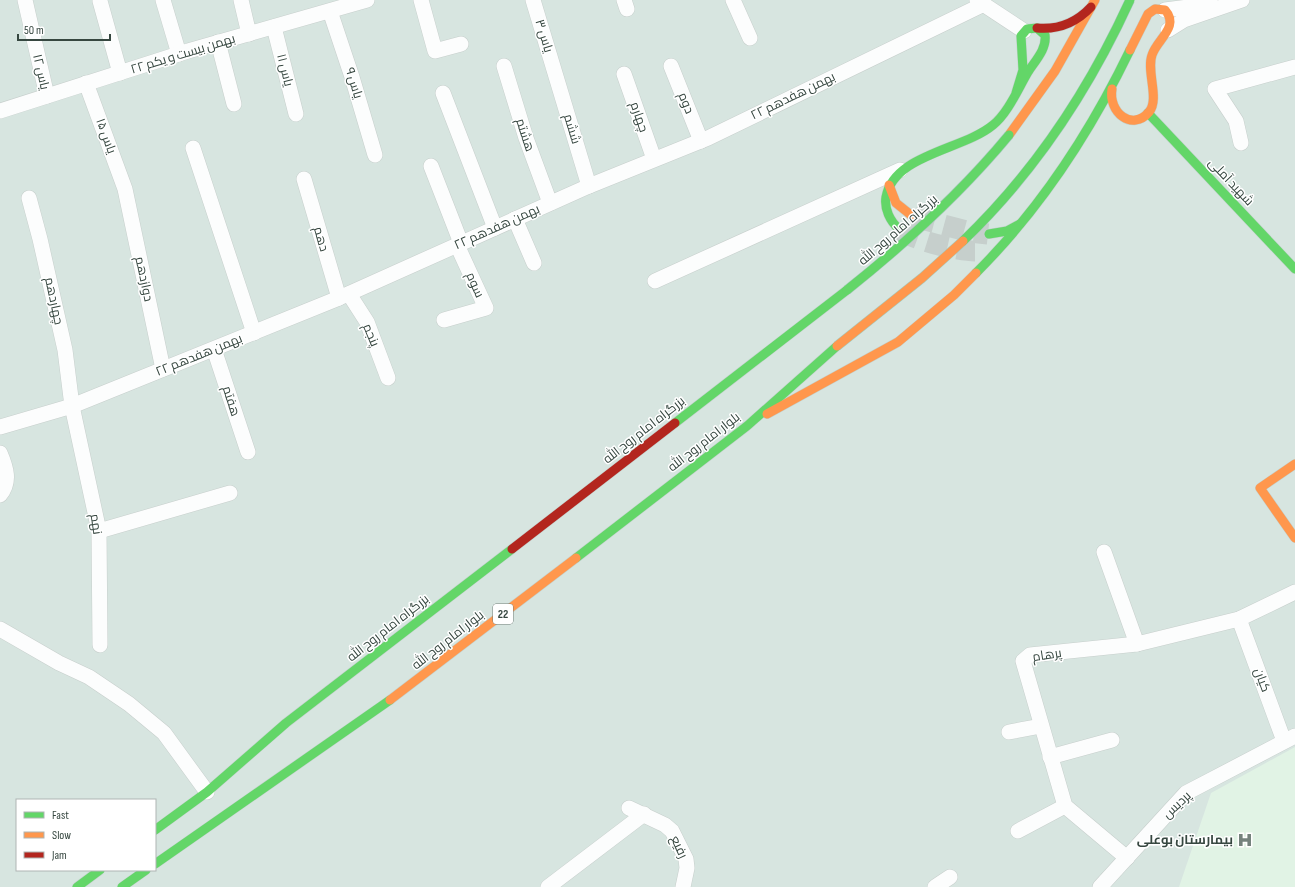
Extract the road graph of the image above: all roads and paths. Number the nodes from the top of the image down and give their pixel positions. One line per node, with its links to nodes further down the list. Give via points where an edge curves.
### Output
1 (25, 0): 35 (street, یاس ۱۲)
2 (163, 0): 24 (street)
3 (241, 0): 20 (street)
4 (367, 0): 14 (street, ۲۲ بهمن بیست و یکم)
5 (421, 0): 23 (street, via 435,51)
6 (533, 0): 29 (street, یاس ۳)
7 (733, 0): 21 (street)
8 (1130, 0): 76 (main road, بلوار امام روح الله / 22, bridge, via 1081,94 1048,144 1014,187 942,261 837,346)
9 (1242, 0): 13 (street); 19 (street, via 1184,20)
10 (100, 1): 28 (street)
11 (980, 2): 18 (street); 43 (street, ۲۲ بهمن هفدهم)
12 (1094, 2): 17 (main road, via 1079,18); 96 (main road, بزرگراه امام روح الله, bridge, via 1055,71 1009,135 968,183 931,220 895,252 286,723)
13 (1161, 7): 19 (main road, via 1171,18); 32 (main road, via 1148,14)
14 (330, 11): 16 (street, ۲۲ بهمن بیست و یکم); 47 (street, یاس ۹)
15 (1072, 12): 17 (main road, via 1067,23)
16 (274, 27): 20 (street, ۲۲ بهمن بیست و یکم); 39 (street, یاس ۱۱)
17 (1058, 28): 18 (main road)
18 (1031, 30): 34 (main road, via 1020,40 1023,70); 34 (main road, via 1045,35 1046,44)
19 (1168, 30): 38 (main road, via 1157,45 1150,62 1149,76 1154,96)
20 (249, 34): 22 (street, ۲۲ بهمن بیست و یکم)
21 (750, 38)
22 (218, 42): 24 (street, ۲۲ بهمن بیست و یکم); 36 (street)
23 (461, 44)
24 (179, 54): 28 (street, ۲۲ بهمن بیست و یکم)
25 (504, 66): 56 (street, هشتم, via 526,138)
26 (671, 66): 43 (street, دوم)
27 (1295, 67): 45 (street, via 1215,89 1236,121)
28 (120, 73): 31 (street, ۲۲ بهمن بیست و یکم)
29 (555, 73): 53 (street, ششم)
30 (624, 74): 48 (street, چهارم)
31 (86, 83): 35 (street, ۲۲ بهمن بیست و یکم); 54 (street, یاس ۱۵)
32 (1112, 89): 40 (main road, via 1110,100 1114,110 1122,117); 44 (main road)
33 (443, 93): 60 (street)
34 (1016, 93): 50 (main road, via 1000,118 986,130)
35 (47, 96): 37 (street, ۲۲ بهمن بیست و یکم)
36 (234, 104)
37 (0, 111)
38 (1148, 113): 40 (main road); 67 (main road, شهید آملی)
39 (296, 114)
40 (1132, 120): 41 (main road)
41 (1112, 122)
42 (1099, 127): 44 (main road)
43 (701, 141): 48 (street, ۲۲ بهمن هفدهم)
44 (1081, 142): 59 (main road)
45 (1241, 143)
46 (193, 148): 71 (street)
47 (375, 155)
48 (654, 160): 53 (street, ۲۲ بهمن هفدهم)
49 (431, 166): 64 (street)
50 (906, 168): 52 (main road); 68 (street)
51 (304, 179): 69 (street, دهم)
52 (889, 184): 57 (main road, via 895,201); 61 (main road, via 886,208 890,219)
53 (589, 186): 56 (street, ۲۲ بهمن هفدهم)
54 (125, 189): 73 (street, دوازدهم)
55 (29, 198): 75 (street, چهاردهم, via 65,350)
56 (550, 203): 58 (street, ۲۲ بهمن هفدهم)
57 (911, 216)
58 (515, 219): 60 (street, ۲۲ بهمن هفدهم); 66 (street)
59 (1025, 220): 62 (main road, via 1007,231); 63 (main road)
60 (495, 228): 64 (street, ۲۲ بهمن هفدهم)
61 (899, 229)
62 (989, 234)
63 (1010, 237): 65 (main road); 76 (main road, via 954,295 898,342)
64 (459, 244): 69 (street, ۲۲ بهمن هفدهم); 70 (street, سوم, via 486,308)
65 (984, 250)
66 (534, 263)
67 (1295, 269)
68 (655, 281)
69 (344, 296): 71 (street, ۲۲ بهمن هفدهم); 74 (street, پنجم, via 367,322)
70 (444, 320)
71 (254, 333): 72 (street, ۲۲ بهمن هفدهم)
72 (214, 349): 73 (street, ۲۲ بهمن هفدهم); 78 (street, هفتم)
73 (163, 369): 75 (street, ۲۲ بهمن هفدهم)
74 (388, 378)
75 (72, 406): 77 (street, ۲۲ بهمن هفدهم); 83 (street, نهم)
76 (747, 426): 103 (main road, بلوار امام روح الله / 22, via 391,700)
77 (0, 427)
78 (248, 452)
79 (0, 453): 82 (street, via 7,470 5,489)
80 (1295, 464): 84 (main road, via 1260,488)
81 (230, 493): 83 (street)
82 (0, 496)
83 (99, 531): 90 (street, نهم)
84 (1295, 538)
85 (1104, 552): 89 (street)
86 (1295, 592): 87 (street, پرهام)
87 (1239, 619): 89 (street, پرهام); 93 (street, کیان)
88 (0, 629): 96 (street, via 89,677 129,704 164,733)
89 (1137, 644): 91 (street, پرهام, via 1030,655 1022,661)
90 (100, 645)
91 (1041, 726): 92 (street); 95 (street, پرهام)
92 (1009, 732)
93 (1290, 739): 102 (street, پردیس, via 1186,793)
94 (1112, 740): 95 (street)
95 (1050, 757): 97 (street, پرهام)
96 (207, 792): 100 (main road, بزرگراه امام روح الله)
97 (1064, 806): 101 (street); 102 (street)
98 (629, 808): 99 (street, رفیع)
99 (644, 814): 109 (street); 110 (street, رفیع, via 672,831 686,859)
100 (156, 829)
101 (1018, 830)
102 (1127, 858): 112 (street, پردیس)
103 (156, 863)
104 (99, 871): 107 (main road)
105 (145, 871): 108 (main road)
106 (950, 877): 111 (street)
107 (77, 887)
108 (122, 887)
109 (548, 887)
110 (683, 887)
111 (935, 887)
112 (1100, 887)

